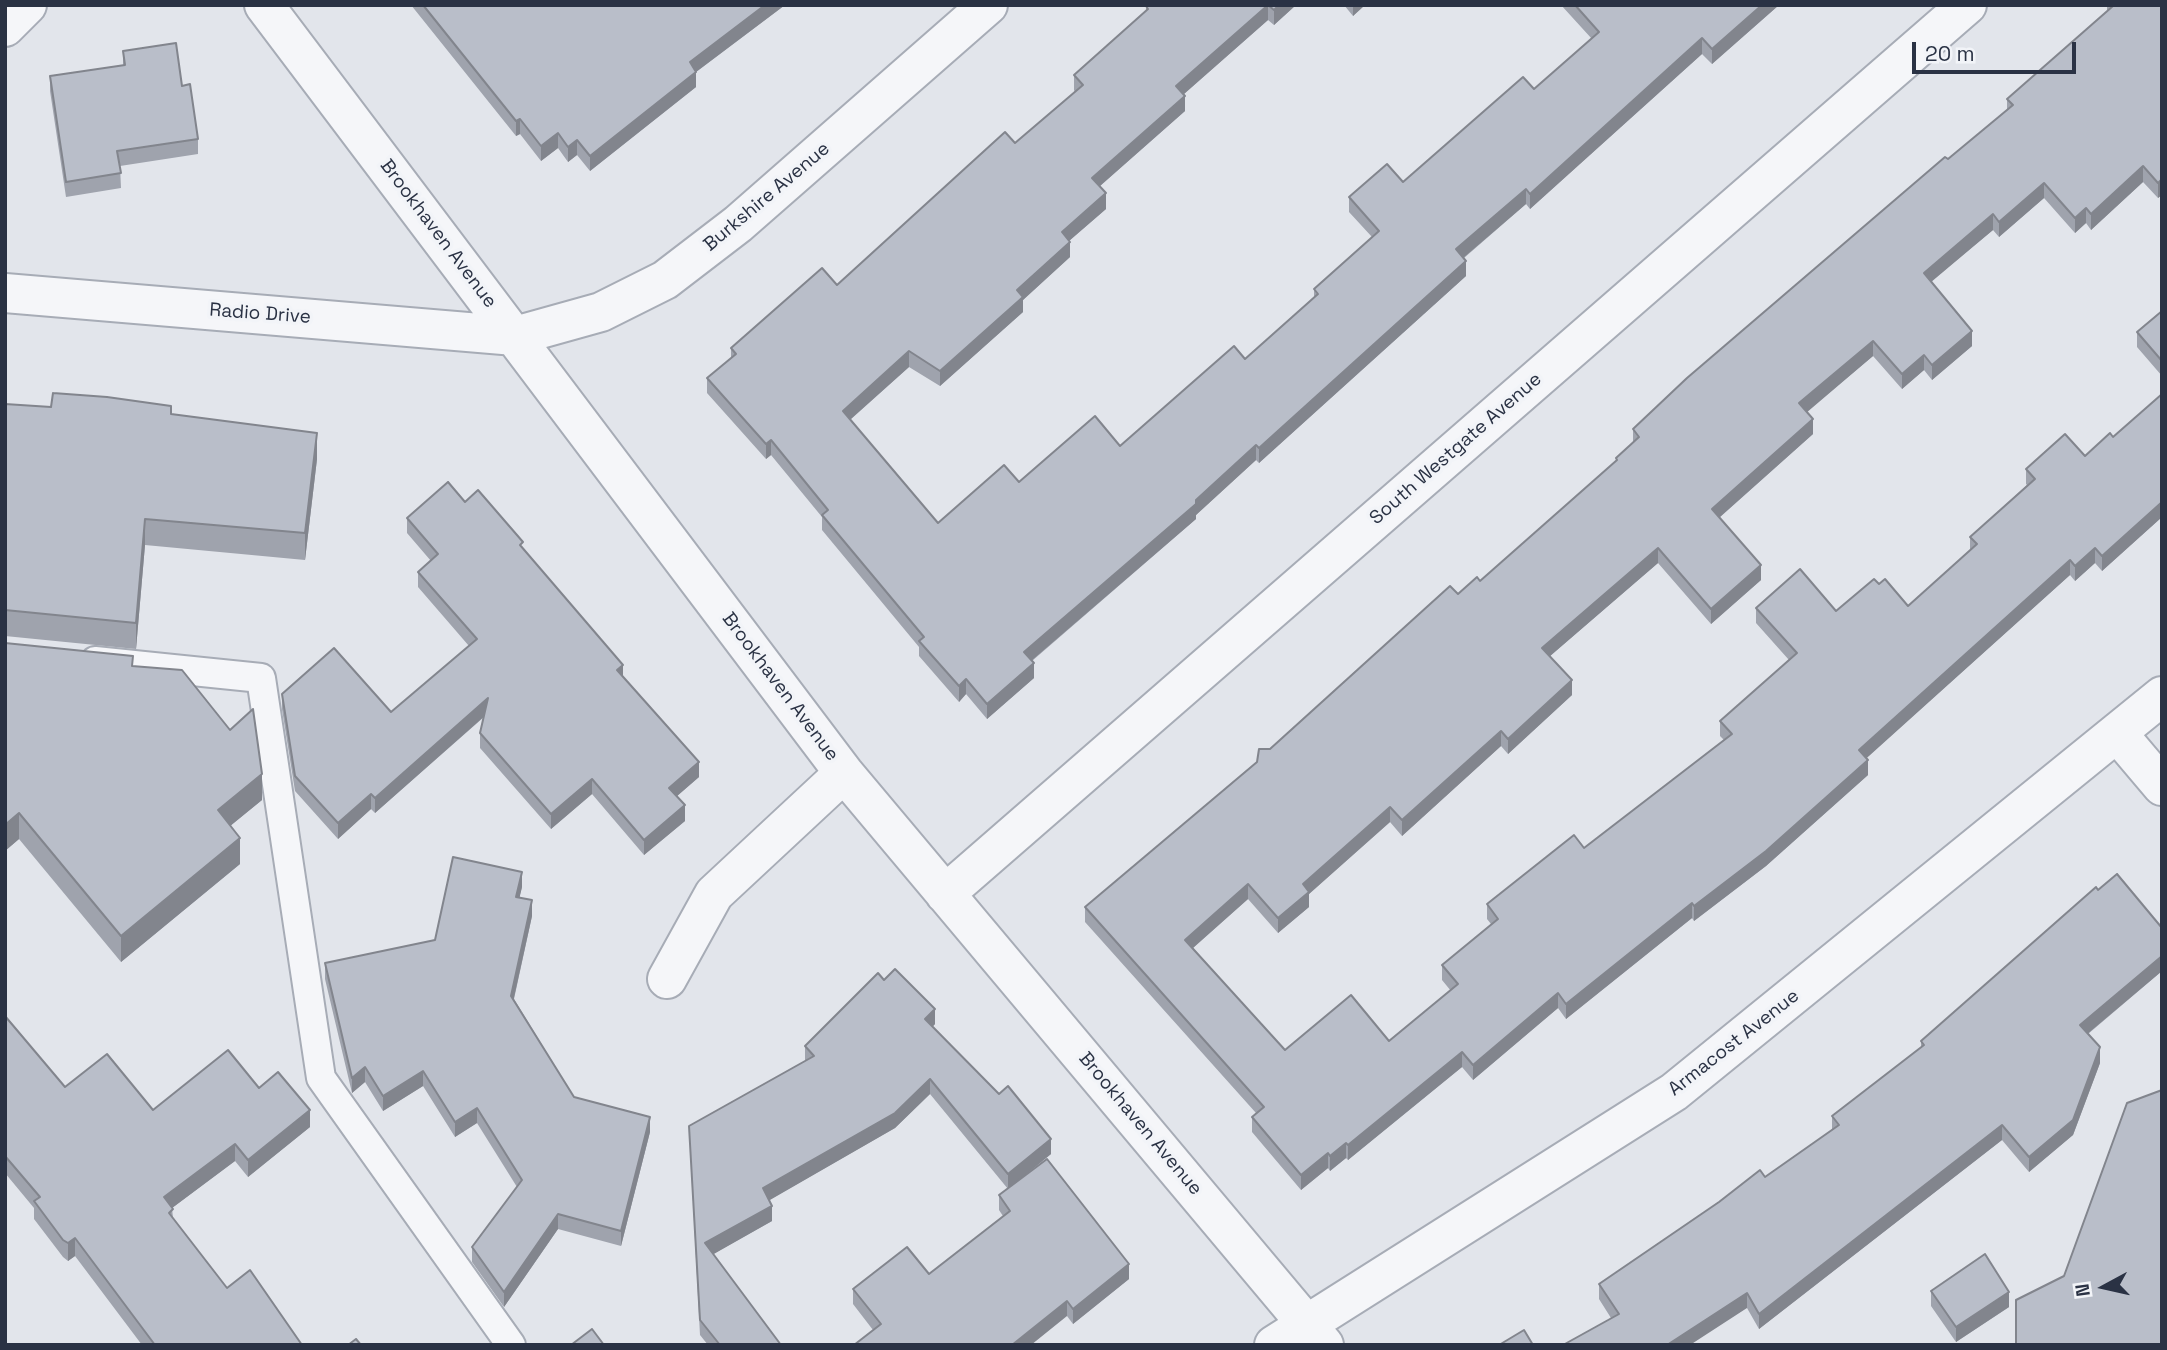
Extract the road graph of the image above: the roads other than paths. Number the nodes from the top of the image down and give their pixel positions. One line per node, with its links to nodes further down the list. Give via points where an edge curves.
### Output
1 (27, 5): 5 (street)
2 (264, 5): 7 (street, Brookhaven Avenue)
3 (988, 5): 7 (street, Burkshire Avenue, via 738,224 665,281 601,312)
4 (1967, 5): 13 (street, South Westgate Avenue)
5 (5, 27)
6 (5, 293): 7 (street, Radio Drive)
7 (515, 336): 11 (street, Brookhaven Avenue)
8 (73, 659): 16 (lane, via 261,678 321,1078)
9 (2162, 696): 10 (street, Armacost Avenue)
10 (2118, 734): 12 (street); 15 (street, Armacost Avenue, via 1674,1093)
11 (845, 773): 13 (street, Brookhaven Avenue); 14 (street, via 714,894)
12 (2162, 786)
13 (945, 894): 15 (street, Brookhaven Avenue)
14 (667, 979)
15 (1316, 1334): 17 (street, Armacost Avenue)
16 (511, 1345)
17 (1274, 1345)

